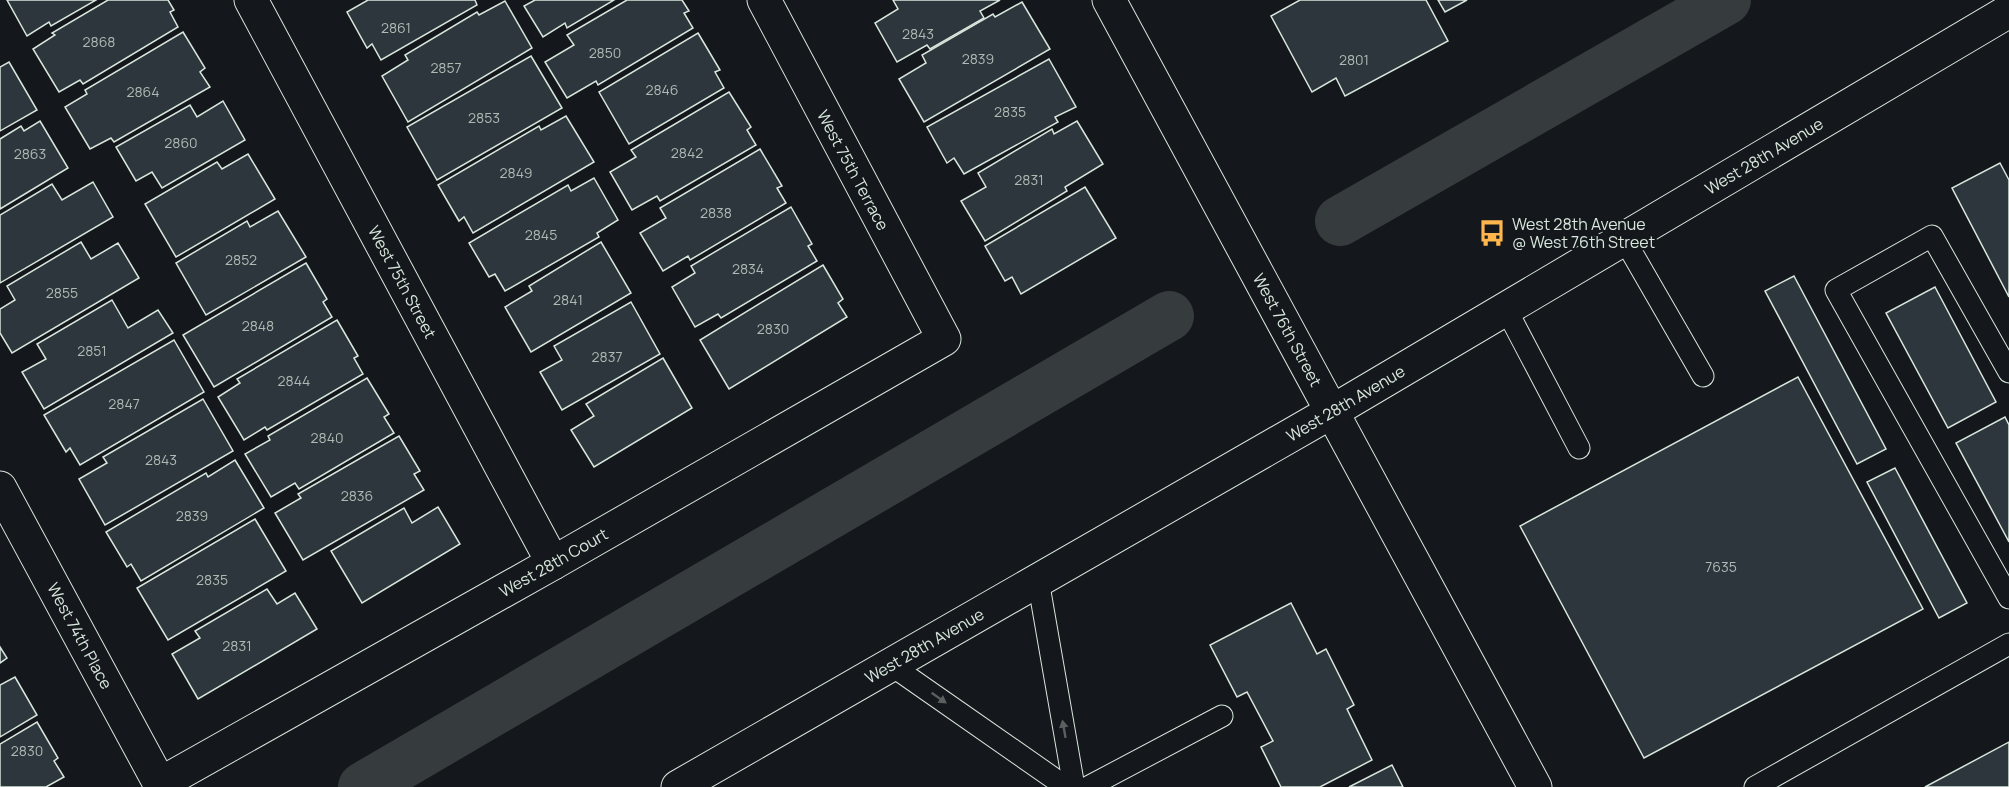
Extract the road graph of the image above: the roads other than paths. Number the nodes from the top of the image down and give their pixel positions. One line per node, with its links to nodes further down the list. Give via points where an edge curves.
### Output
1 (251, 0): 13 (street, West 75th Street)
2 (764, 0): 7 (street, West 75th Terrace)
3 (1109, 0): 10 (street, West 76th Street)
4 (2009, 11): 5 (street, West 28th Avenue)
5 (1624, 239): 6 (street, West 28th Avenue); 9 (lane)
6 (1506, 309): 10 (street, West 28th Avenue); 11 (lane)
7 (944, 339): 13 (street, West 28th Court)
8 (2009, 372): 15 (lane, via 1932,236 1836,290)
9 (1703, 376)
10 (1333, 411): 14 (street, West 28th Avenue); 24 (street, West 76th Street)
11 (1580, 448)
12 (0, 488): 19 (street, West 74th Place)
13 (553, 563): 19 (street, West 28th Court)
14 (1038, 580): 17 (street, West 28th Avenue); 22 (lane, one-way to 14)
15 (2009, 598)
16 (2009, 644): 25 (lane)
17 (891, 665): 20 (street, West 28th Avenue); 21 (lane, one-way to 21)
18 (1222, 716): 23 (lane)
19 (160, 784)
20 (678, 787)
21 (1066, 787)
22 (1074, 787)
23 (1088, 787)
24 (1535, 787)
25 (1755, 787)

